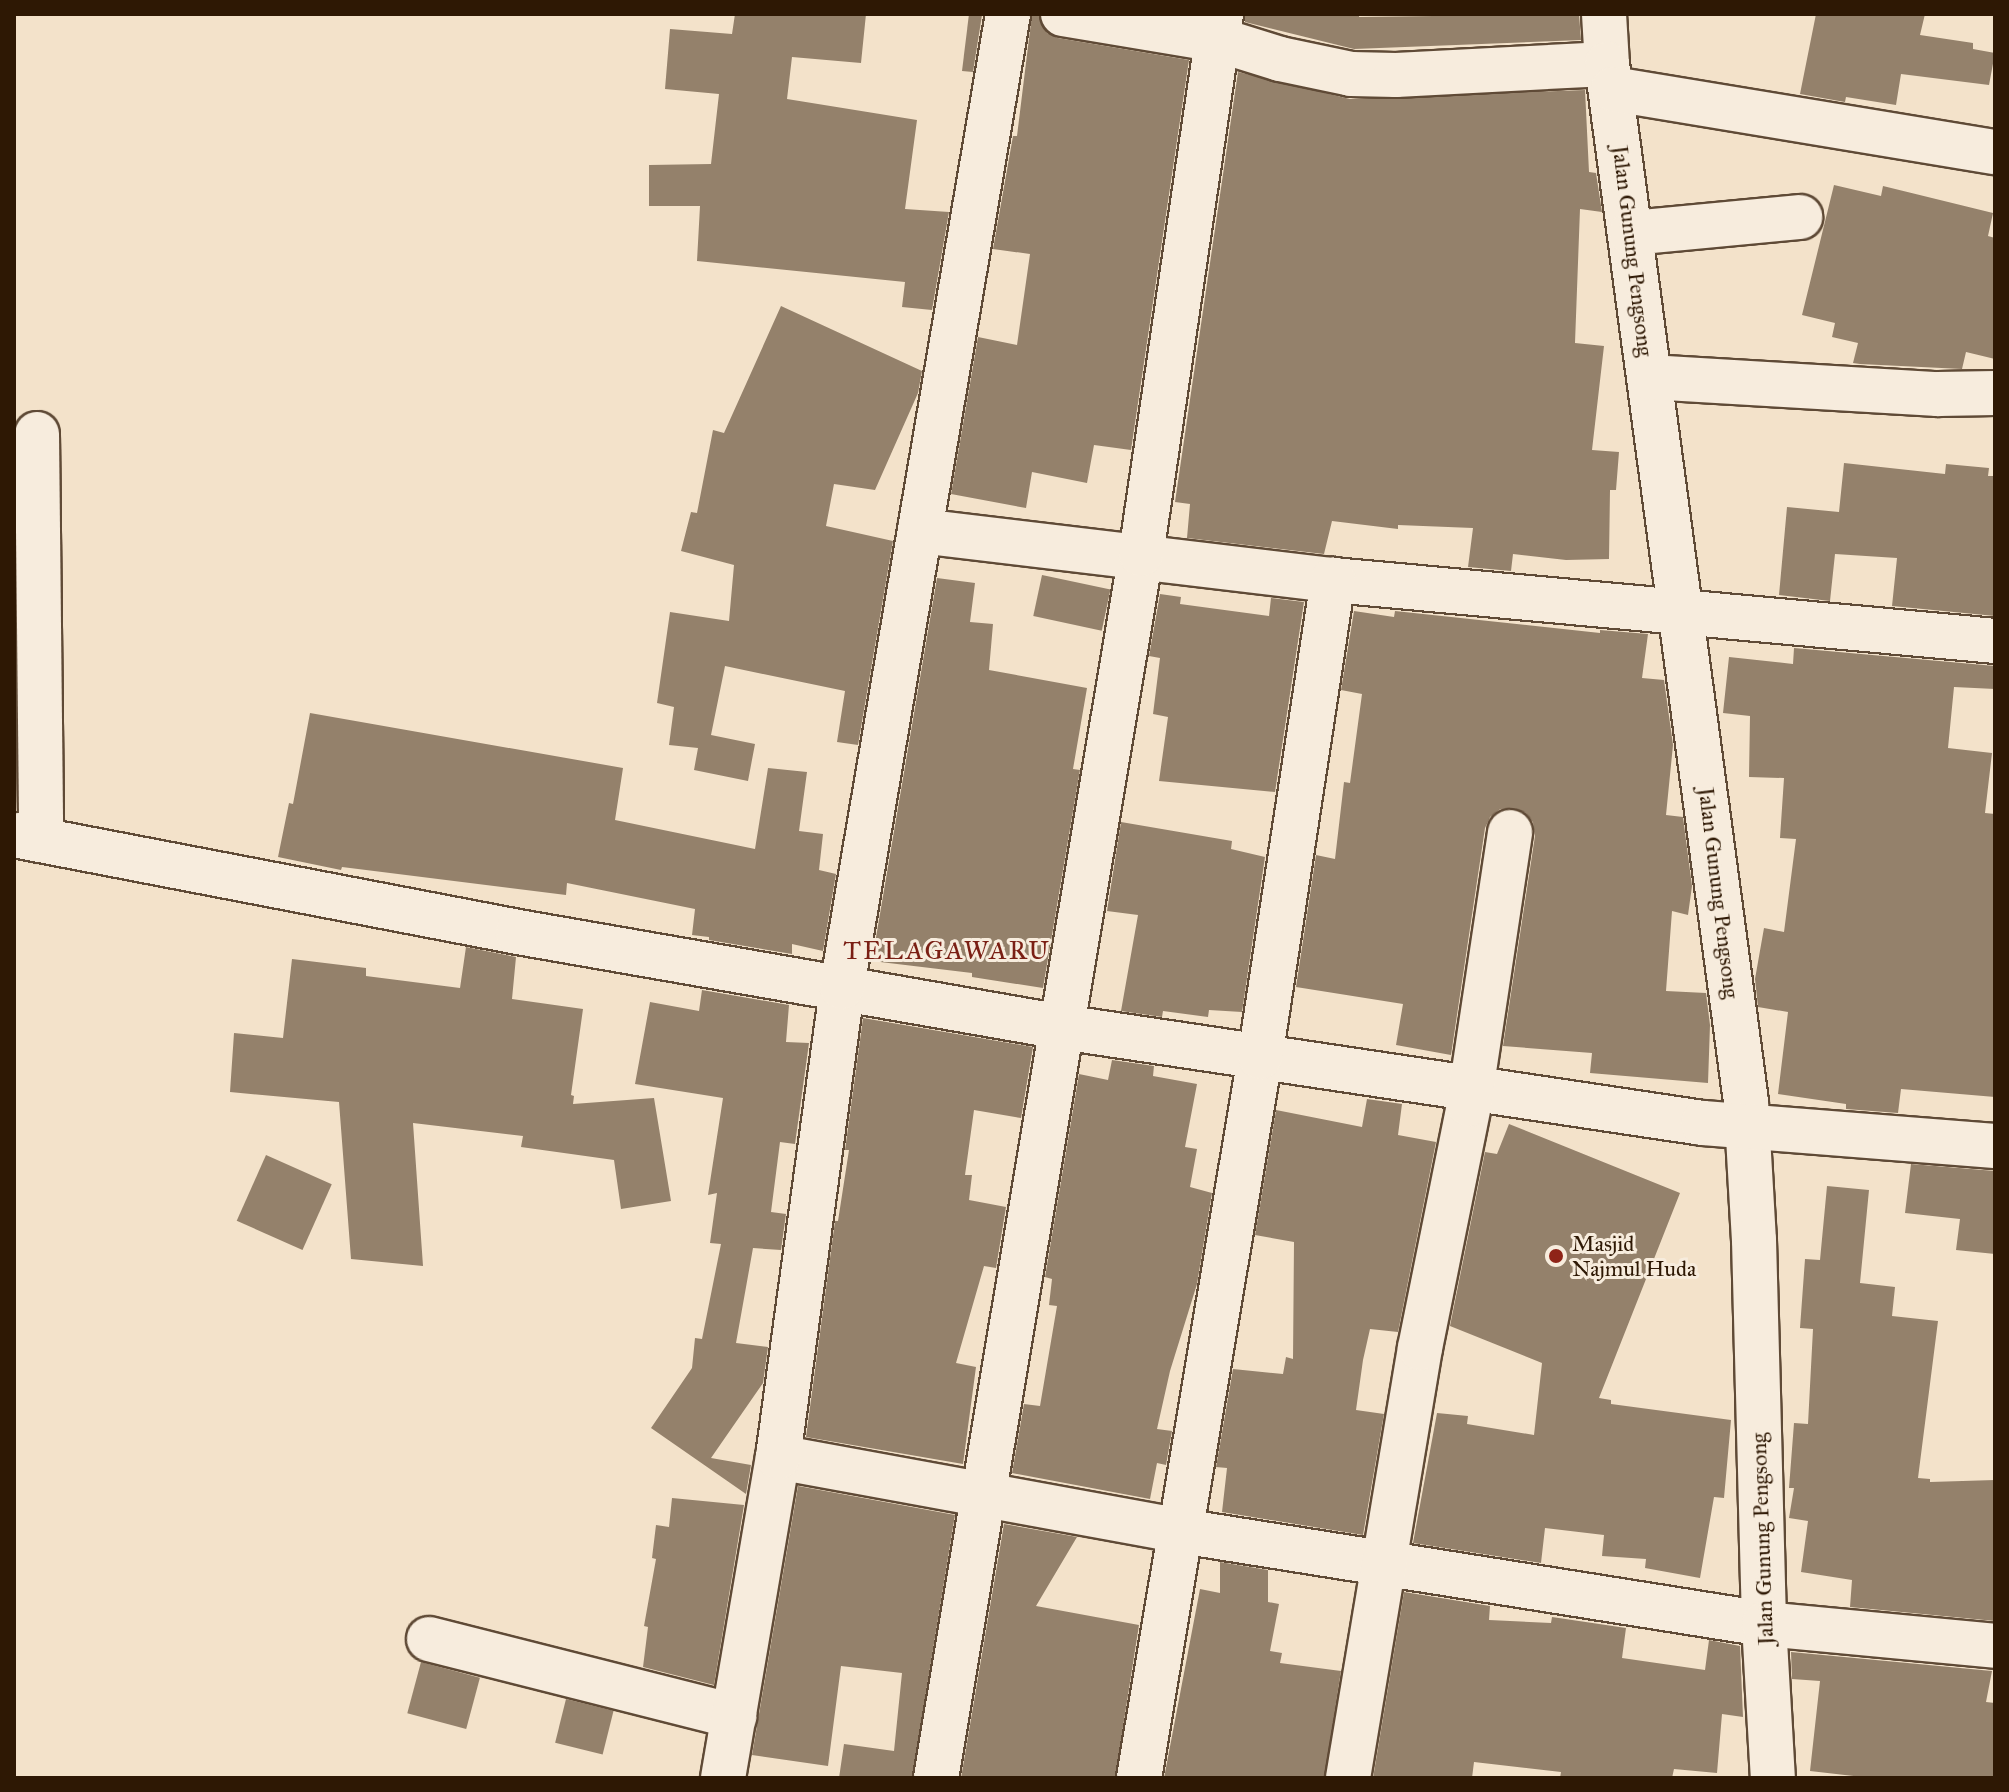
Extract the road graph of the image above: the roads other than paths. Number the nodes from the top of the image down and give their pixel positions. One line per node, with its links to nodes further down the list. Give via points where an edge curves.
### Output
1 (1008, 14): 12 (street)
2 (1063, 14): 4 (street)
3 (1604, 14): 5 (street, Jalan Gunung Pengsong)
4 (1220, 27): 5 (street, via 1280,59 1351,74); 13 (street)
5 (1610, 76): 6 (street); 8 (street, Jalan Gunung Pengsong)
6 (1995, 152)
7 (1800, 217): 8 (street)
8 (1631, 233): 9 (street, Jalan Gunung Pengsong)
9 (1649, 377): 10 (street); 15 (street, Jalan Gunung Pengsong)
10 (1995, 393)
11 (37, 434): 18 (street)
12 (920, 531): 13 (street); 19 (street)
13 (1141, 554): 14 (street); 20 (street)
14 (1333, 580): 15 (street); 21 (street)
15 (1682, 612): 16 (street); 23 (street, Jalan Gunung Pengsong)
16 (1995, 641)
17 (1510, 832): 22 (street)
18 (27, 837): 19 (street, via 518,932)
19 (842, 987): 20 (street); 25 (street)
20 (1062, 1027): 21 (street); 26 (street)
21 (1260, 1057): 22 (street); 27 (street)
22 (1470, 1086): 23 (street); 28 (street)
23 (1747, 1127): 24 (street); 29 (street, Jalan Gunung Pengsong)
24 (1995, 1146)
25 (778, 1457): 26 (street); 32 (street)
26 (983, 1492): 27 (street); 34 (street)
27 (1181, 1531): 28 (street); 35 (street)
28 (1385, 1565): 29 (street); 36 (street)
29 (1764, 1624): 31 (street); 37 (street, Jalan Gunung Pengsong)
30 (429, 1639): 32 (street)
31 (1995, 1646)
32 (734, 1716): 33 (street)
33 (723, 1778)
34 (936, 1778)
35 (1139, 1778)
36 (1348, 1778)
37 (1773, 1778)

